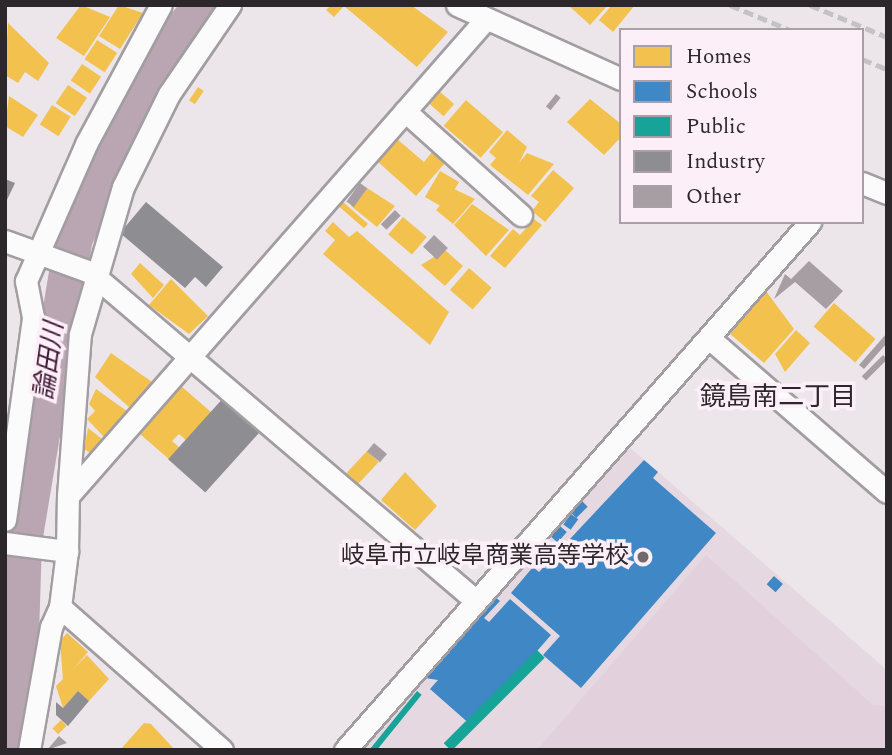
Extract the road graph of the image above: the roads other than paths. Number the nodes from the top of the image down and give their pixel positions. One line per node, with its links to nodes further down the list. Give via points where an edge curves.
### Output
1 (230, 5): 13 (street, via 169,94 123,187)
2 (457, 5): 4 (street)
3 (156, 7): 12 (street)
4 (484, 21): 5 (street); 6 (street)
5 (619, 78)
6 (405, 111): 9 (street); 15 (street)
7 (864, 184): 8 (street)
8 (887, 192)
9 (521, 215)
10 (808, 224): 14 (street)
11 (5, 240): 12 (street)
12 (41, 254): 13 (street); 18 (street, via 26,281 33,317)
13 (95, 276): 15 (street); 17 (street, via 80,334)
14 (709, 338): 16 (street); 21 (street)
15 (192, 353): 17 (street); 21 (street)
16 (887, 492)
17 (68, 496): 20 (street)
18 (5, 520)
19 (7, 543): 20 (street)
20 (60, 550): 22 (street)
21 (476, 601): 25 (street)
22 (60, 607): 23 (street, via 51,627); 24 (street)
23 (29, 750)
24 (222, 750)
25 (345, 750)

